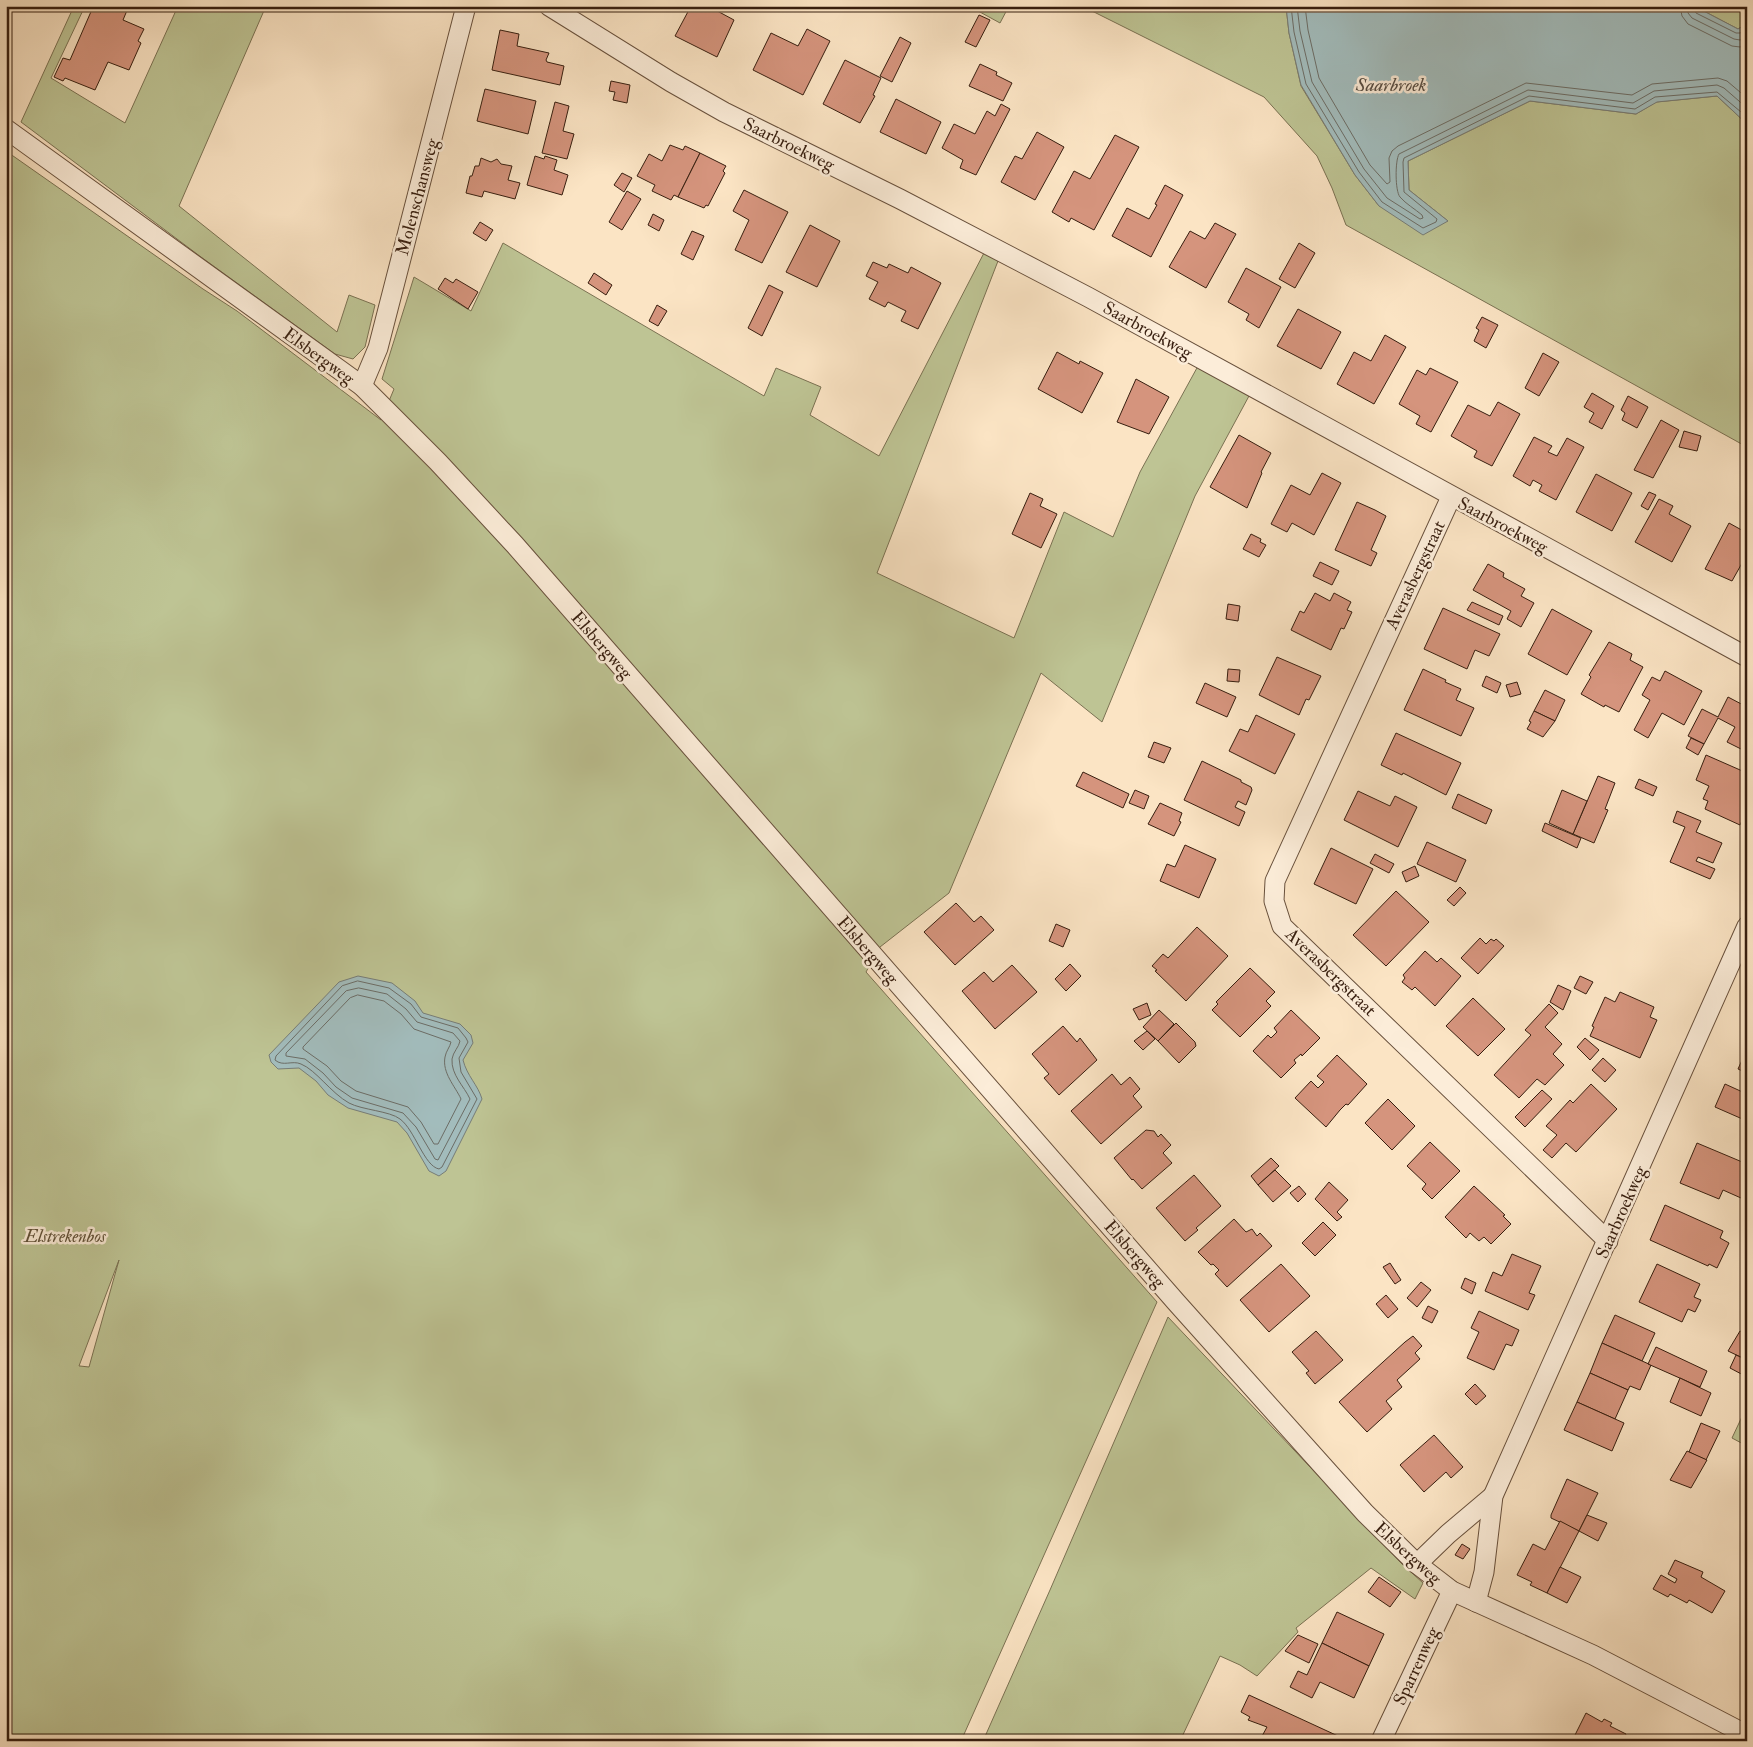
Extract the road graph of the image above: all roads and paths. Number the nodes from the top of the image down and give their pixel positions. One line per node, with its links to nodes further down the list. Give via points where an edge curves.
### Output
1 (466, 6): 4 (street, Molenschansweg, via 378,348)
2 (549, 6): 5 (street, Saarbroekweg, via 724,112 1088,297)
3 (6, 130): 4 (street, Elsbergweg)
4 (362, 386): 10 (street, Elsbergweg, via 515,546 1183,1309 1364,1513)
5 (1451, 497): 6 (street, Saarbroekweg); 8 (street, Averasbergstraat, via 1274,881 1274,901 1282,926)
6 (1747, 657)
7 (1747, 926): 8 (street, Saarbroekweg)
8 (1608, 1241): 9 (street, Saarbroekweg)
9 (1493, 1496): 10 (street, Saarbroekweg); 12 (street, Saarbroekweg, via 1484,1572)
10 (1417, 1564): 11 (street, Elsbergweg)
11 (1452, 1591): 12 (street, Elsbergweg); 14 (street, Sparrenweg)
12 (1476, 1602): 13 (street, Elsbergweg, via 1593,1655)
13 (1747, 1735)
14 (1381, 1741)

